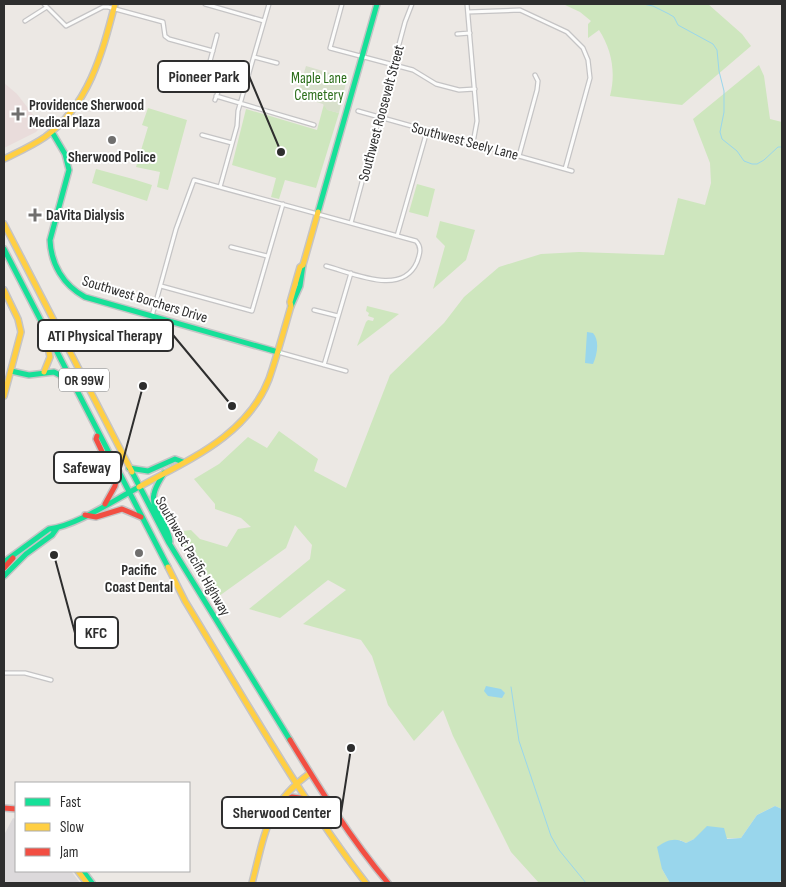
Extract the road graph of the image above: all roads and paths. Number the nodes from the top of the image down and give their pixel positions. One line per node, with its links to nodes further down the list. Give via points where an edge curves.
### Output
1 (44, 4): 9 (street)
2 (205, 4): 12 (street)
3 (269, 4): 12 (street)
4 (341, 4): 17 (street, via 330,48)
5 (377, 4): 17 (main road)
6 (412, 4): 21 (street, Southwest Roosevelt Street)
7 (467, 4): 10 (street)
8 (114, 6): 9 (street, via 103,7 66,26); 16 (street, via 163,22 165,36 169,39); 30 (main road, via 89,87 73,111)
9 (47, 7): 11 (street)
10 (468, 12): 13 (street); 36 (street, via 523,11 569,33 583,48 590,66 589,82)
11 (25, 21)
12 (264, 21): 18 (street)
13 (470, 33): 14 (street); 23 (street)
14 (458, 34)
15 (217, 35): 16 (street)
16 (212, 51): 20 (street)
17 (362, 56): 21 (street); 40 (main road)
18 (254, 57): 19 (street); 25 (street)
19 (277, 63)
20 (208, 65)
21 (393, 65): 23 (street, via 455,90); 27 (street, Southwest Roosevelt Street)
22 (535, 75): 34 (street, via 537,90)
23 (474, 89): 33 (street, via 478,124)
24 (216, 96): 25 (street)
25 (241, 103): 28 (street); 32 (street)
26 (358, 110): 27 (street, Southwest Seely Lane)
27 (380, 116): 29 (street, Southwest Seely Lane); 41 (street, Southwest Roosevelt Street)
28 (314, 125)
29 (427, 131): 33 (street, Southwest Seely Lane); 43 (street)
30 (52, 132): 35 (main road); 53 (main road, Southwest Borchers Drive, via 64,150 69,170 50,244 63,278 79,295)
31 (202, 135): 32 (street)
32 (232, 143): 38 (street)
33 (473, 143): 34 (street, Southwest Seely Lane)
34 (519, 156): 36 (street, Southwest Seely Lane)
35 (4, 159)
36 (565, 169): 37 (street, Southwest Seely Lane)
37 (572, 172)
38 (220, 187): 39 (street); 49 (street, via 194,180)
39 (283, 204): 40 (street); 46 (street)
40 (317, 214): 41 (street); 55 (main road)
41 (351, 223): 43 (street)
42 (4, 224): 64 (main road, Southwest Pacific Highway / OR 99W)
43 (397, 236): 48 (street, via 420,245 419,258 411,272 398,280 386,282)
44 (231, 246): 46 (street)
45 (4, 249): 54 (main road, Southwest Pacific Highway / OR 99W)
46 (267, 256): 49 (street, via 252,311)
47 (326, 266): 48 (street)
48 (351, 273): 52 (street)
49 (161, 286): 53 (street)
50 (4, 290): 57 (main road, via 21,329)
51 (314, 310): 52 (street)
52 (338, 316): 56 (street)
53 (151, 317): 55 (main road, Southwest Borchers Drive)
54 (44, 329): 59 (main road, via 50,357); 60 (main road, Southwest Pacific Highway / OR 99W)
55 (278, 352): 56 (street, Southwest Borchers Drive); 63 (main road, via 263,392 241,423 213,446)
56 (324, 365): 58 (street, Southwest Borchers Drive)
57 (11, 371): 59 (main road, via 29,375); 61 (main road)
58 (346, 371)
59 (44, 372): 60 (main road, via 56,372)
60 (72, 381): 62 (main road, Southwest Pacific Highway / OR 99W)
61 (4, 396)
62 (98, 432): 67 (main road, Southwest Pacific Highway / OR 99W); 68 (main road, via 96,439 116,481)
63 (183, 462): 64 (main road, via 175,459 144,472); 65 (main road)
64 (129, 468): 66 (main road, Southwest Pacific Highway / OR 99W)
65 (164, 473): 66 (main road); 72 (main road, via 154,502 170,533)
66 (140, 487): 67 (main road); 72 (main road, Southwest Pacific Highway / OR 99W)
67 (128, 493): 68 (main road); 70 (main road, Southwest Pacific Highway / OR 99W)
68 (105, 505): 69 (main road)
69 (85, 515): 70 (main road, via 96,517 122,509); 71 (main road)
70 (142, 518): 80 (main road, Southwest Pacific Highway / OR 99W, via 185,602)
71 (57, 528): 73 (main road, via 49,529); 76 (main road)
72 (170, 543): 79 (main road, Southwest Pacific Highway / OR 99W)
73 (14, 553): 74 (main road); 75 (main road)
74 (4, 562)
75 (4, 568)
76 (4, 576)
77 (4, 672): 78 (street, via 25,673)
78 (51, 680)
79 (310, 773): 80 (main road); 89 (main road, Southwest Pacific Highway / OR 99W, via 357,846)
80 (297, 782): 81 (main road, Southwest Pacific Highway / OR 99W); 82 (main road)
81 (307, 800): 82 (main road, via 292,797); 88 (main road, Southwest Pacific Highway / OR 99W)
82 (277, 804): 87 (main road)
83 (79, 872): 85 (main road)
84 (84, 872): 86 (main road)
85 (87, 883)
86 (92, 883)
87 (252, 883)
88 (366, 883)
89 (388, 883)

